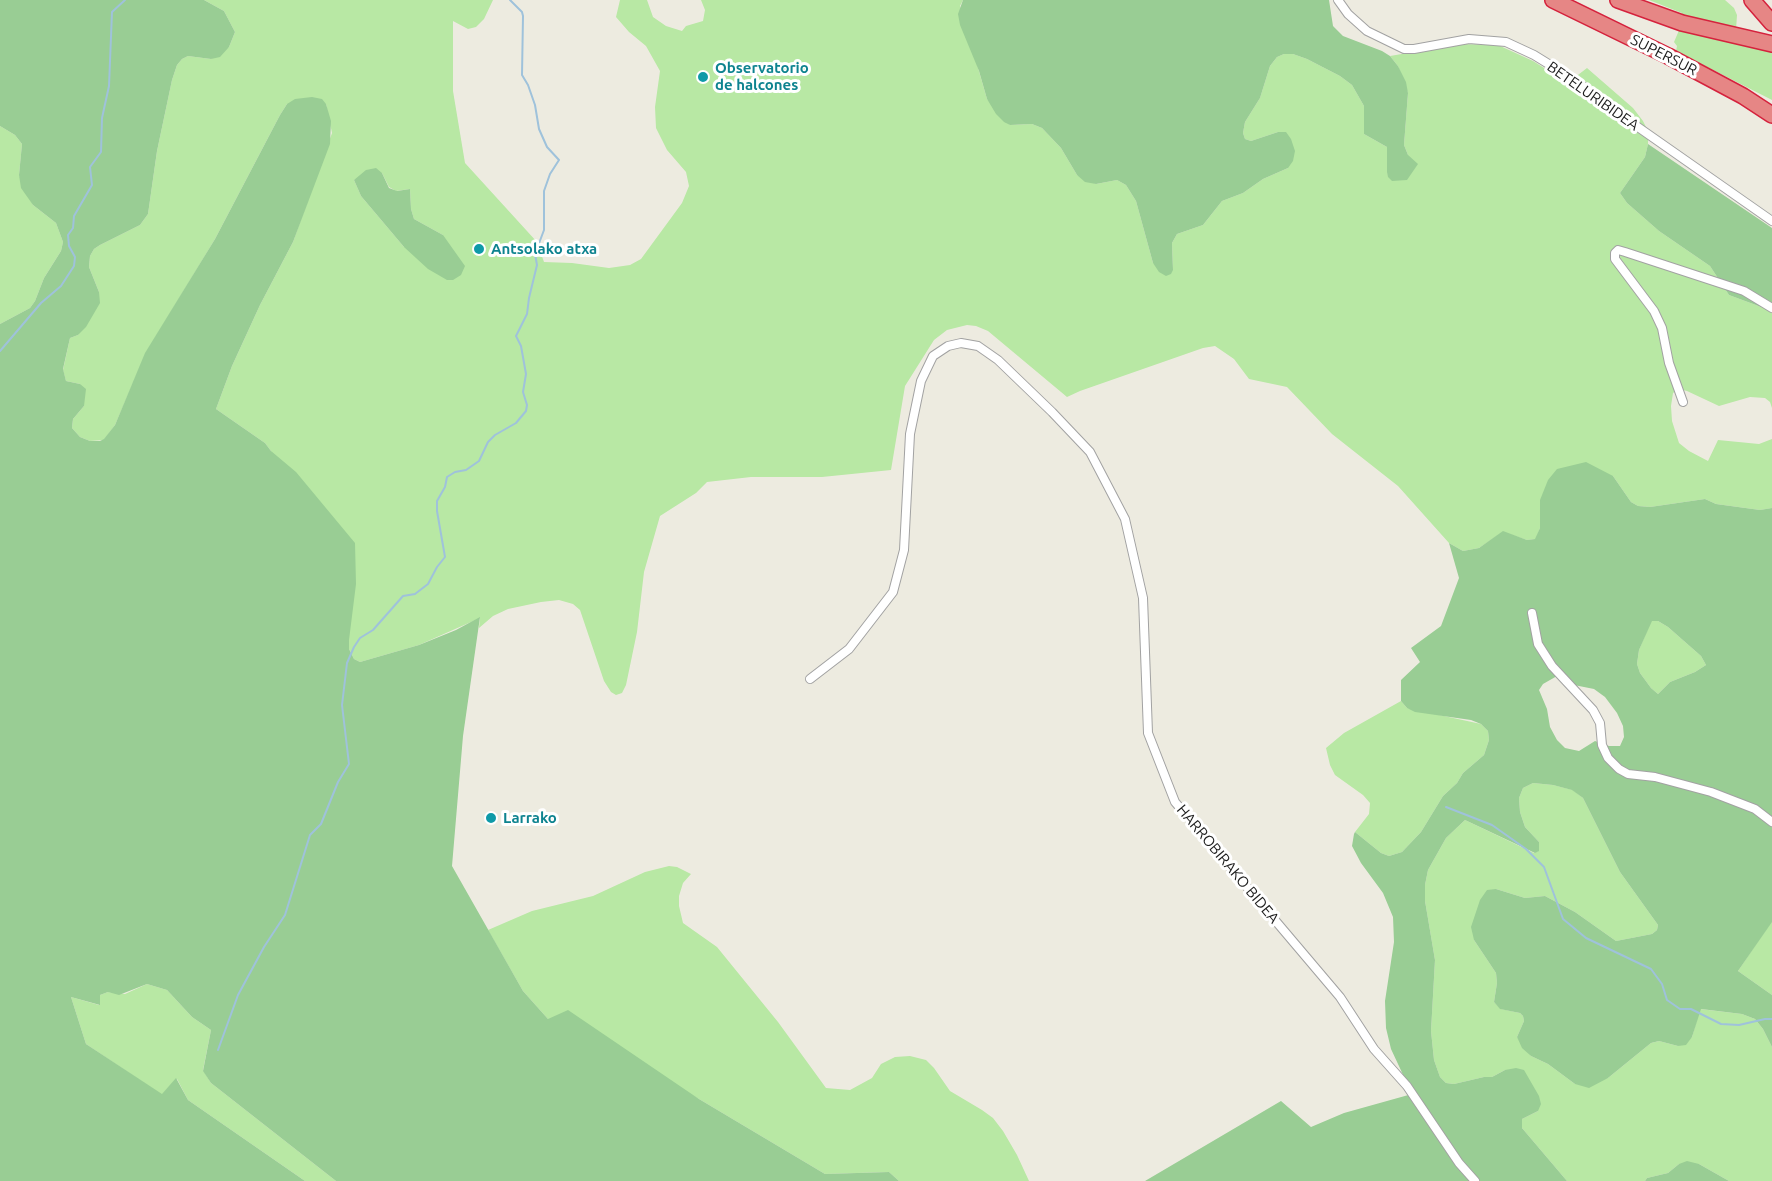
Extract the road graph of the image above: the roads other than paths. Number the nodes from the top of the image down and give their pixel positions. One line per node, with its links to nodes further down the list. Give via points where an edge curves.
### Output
1 (1338, 0): 8 (street, BETELURIBIDEA, via 1367,31 1404,49 1469,39 1506,42 1534,56 1576,81)
2 (1553, 0): 7 (highway, SUPERSUR, via 1668,56)
3 (1618, 0): 6 (highway, SUPERSUR, via 1682,23)
4 (1752, 0): 5 (highway)
5 (1772, 23)
6 (1772, 44)
7 (1772, 115)
8 (1772, 222)
9 (1772, 308): 10 (street, via 1744,291 1625,252 1615,253 1615,260 1654,311 1662,328)
10 (1683, 402)
11 (1532, 613): 13 (street, via 1538,644 1552,666 1593,710 1600,723 1602,745 1619,769 1711,792 1755,809)
12 (810, 679): 14 (street, HARROBIRAKO BIDEA, via 849,649 893,592 904,550 910,434 921,381 933,356 961,343 978,346 998,360 1090,452 1125,519 1143,598 1148,734 1175,802 1340,997 1374,1049 1407,1086 1459,1164)
13 (1772, 822)
14 (1475, 1181)

